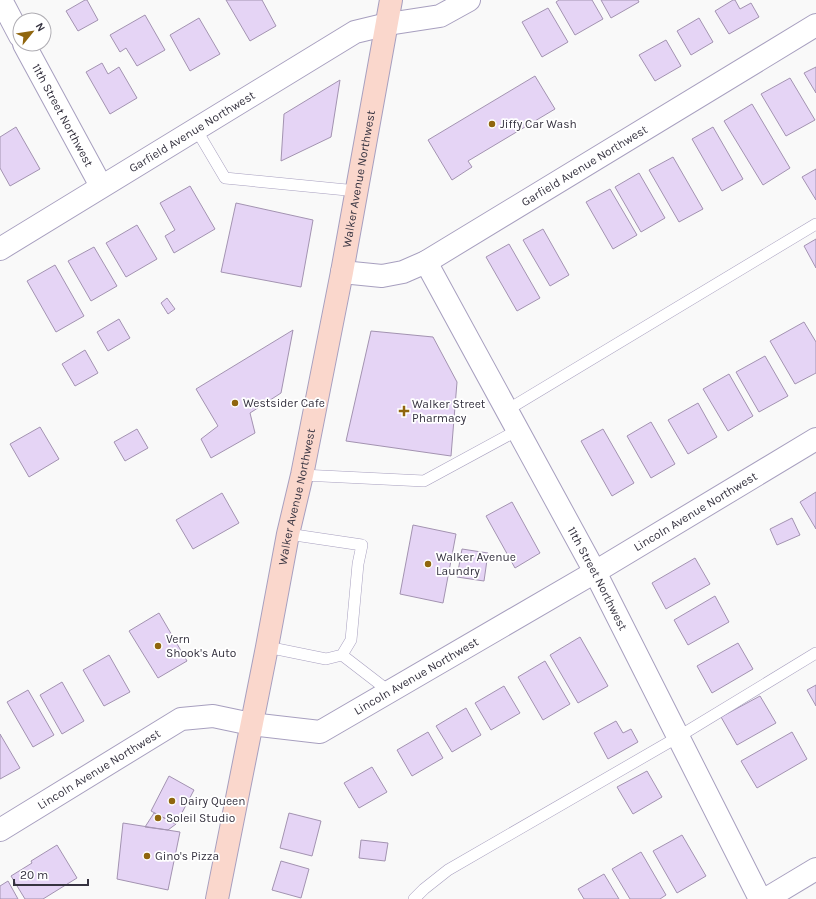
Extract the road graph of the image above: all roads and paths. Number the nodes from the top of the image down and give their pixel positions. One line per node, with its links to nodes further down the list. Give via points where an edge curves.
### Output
1 (0, 0): 4 (street)
2 (391, 0): 5 (main road, Walker Avenue Northwest)
3 (469, 0): 5 (street, Garfield Avenue Northwest, via 440,16)
4 (12, 22)
5 (388, 24): 8 (street, Garfield Avenue Northwest, via 355,32); 10 (main road, Walker Avenue Northwest)
6 (816, 25): 13 (street, Garfield Avenue Northwest)
7 (28, 52): 9 (street, 11th Street Northwest)
8 (196, 129): 9 (street, Garfield Avenue Northwest); 10 (lane, via 225,178)
9 (101, 186): 12 (street, Garfield Avenue Northwest)
10 (357, 191): 14 (main road, Walker Avenue Northwest)
11 (816, 224): 15 (lane)
12 (0, 249)
13 (426, 262): 14 (street, Garfield Avenue Northwest, via 403,272 382,276); 15 (street, 11th Street Northwest)
14 (342, 272): 18 (main road, Walker Avenue Northwest)
15 (507, 410): 16 (street, 11th Street Northwest)
16 (518, 430): 18 (lane, via 424,481); 20 (street, 11th Street Northwest)
17 (816, 439): 20 (street, Lincoln Avenue Northwest)
18 (302, 475): 19 (main road, Walker Avenue Northwest)
19 (288, 534): 21 (main road, Walker Avenue Northwest); 23 (lane, via 362,545 351,640)
20 (595, 572): 24 (street, Lincoln Avenue Northwest); 26 (street, 11th Street Northwest)
21 (267, 647): 23 (lane, via 326,659); 25 (main road, Walker Avenue Northwest)
22 (816, 653): 26 (lane)
23 (342, 655): 24 (lane)
24 (390, 692): 25 (street, Lincoln Avenue Northwest, via 320,732)
25 (251, 724): 27 (street, Lincoln Avenue Northwest, via 213,716 181,719); 29 (main road, Walker Avenue Northwest)
26 (678, 737): 30 (lane, via 448,870); 31 (street, 11th Street Northwest)
27 (0, 830)
28 (816, 869): 32 (street)
29 (217, 899)
30 (414, 899)
31 (760, 899)
32 (766, 899)

